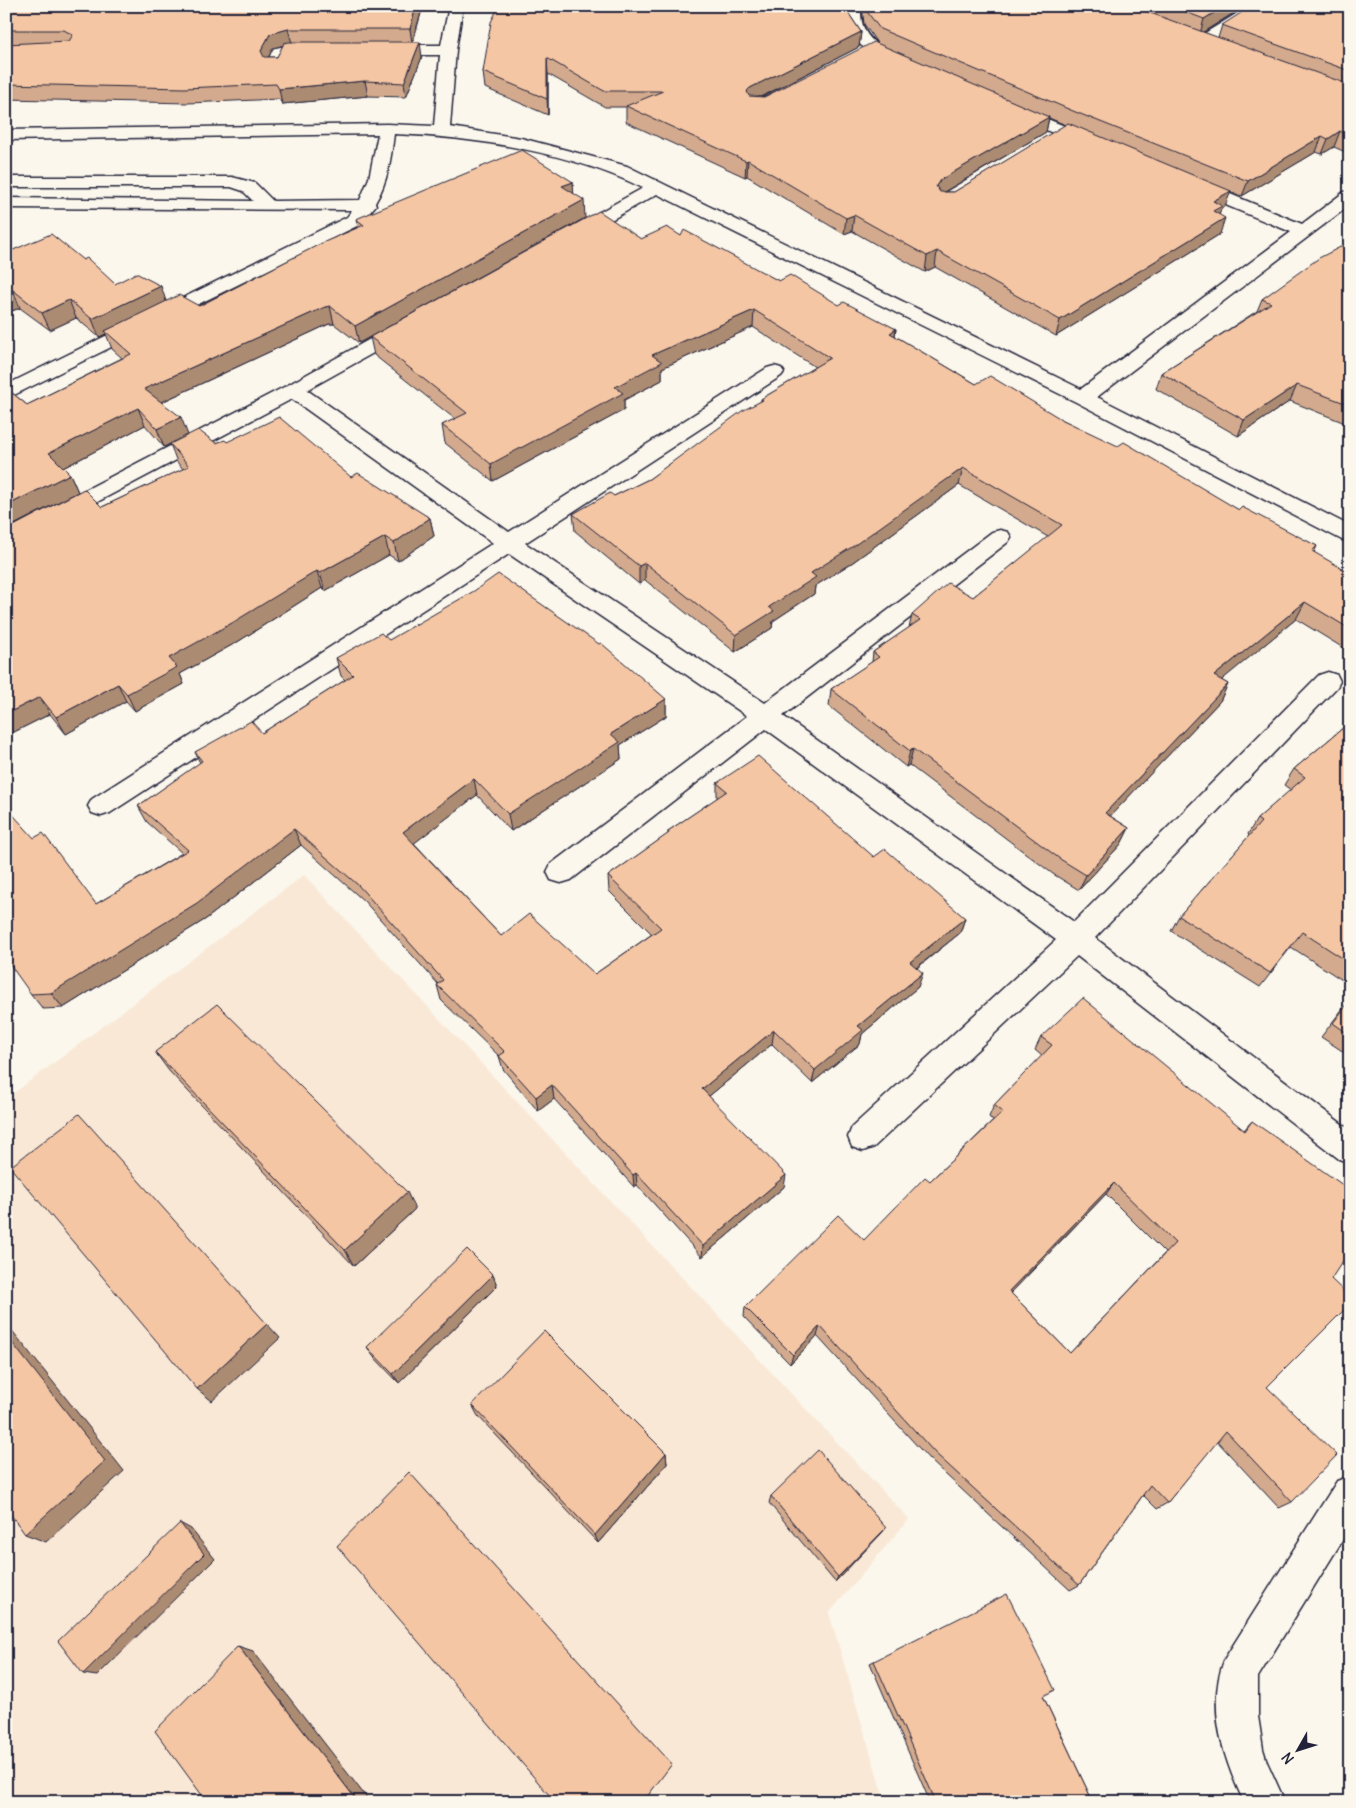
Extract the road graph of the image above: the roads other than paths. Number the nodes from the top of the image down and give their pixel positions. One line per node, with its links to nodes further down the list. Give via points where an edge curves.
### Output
1 (456, 6): 9 (street)
2 (854, 6): 7 (street, via 852,15 856,31)
3 (1260, 6): 5 (street)
4 (1184, 35): 5 (street)
5 (1202, 41): 6 (street)
6 (1220, 48)
7 (872, 49): 10 (street); 11 (street)
8 (371, 50): 9 (street)
9 (448, 50): 14 (street)
10 (856, 58)
11 (918, 69)
12 (1000, 104): 15 (street)
13 (387, 129): 14 (street); 16 (street); 24 (street, via 378,180)
14 (442, 131): 21 (street, via 521,144 582,159 621,170)
15 (1063, 132): 17 (street); 18 (street)
16 (6, 135)
17 (1046, 142)
18 (1108, 150)
19 (1180, 179): 26 (street)
20 (6, 182): 25 (street, via 232,182 249,187)
21 (657, 187): 27 (street); 32 (street)
22 (1350, 196): 26 (street)
23 (6, 203): 25 (street)
24 (367, 205): 25 (street); 31 (street, via 353,221)
25 (268, 206)
26 (1305, 231): 32 (street)
27 (562, 240)
28 (423, 318): 30 (street)
29 (774, 372): 36 (street)
30 (293, 390): 35 (street); 36 (street)
31 (6, 394)
32 (1083, 398): 33 (street)
33 (1350, 535)
34 (1000, 537): 38 (street)
35 (6, 541)
36 (509, 543): 38 (street); 39 (street)
37 (1328, 681): 41 (street)
38 (765, 716): 40 (street); 41 (street)
39 (101, 806)
40 (562, 872)
41 (1076, 938): 42 (street); 43 (street)
42 (863, 1137)
43 (1350, 1149)
44 (1350, 1494): 45 (street, via 1239,1672 1239,1729 1246,1761)
45 (1265, 1802)

